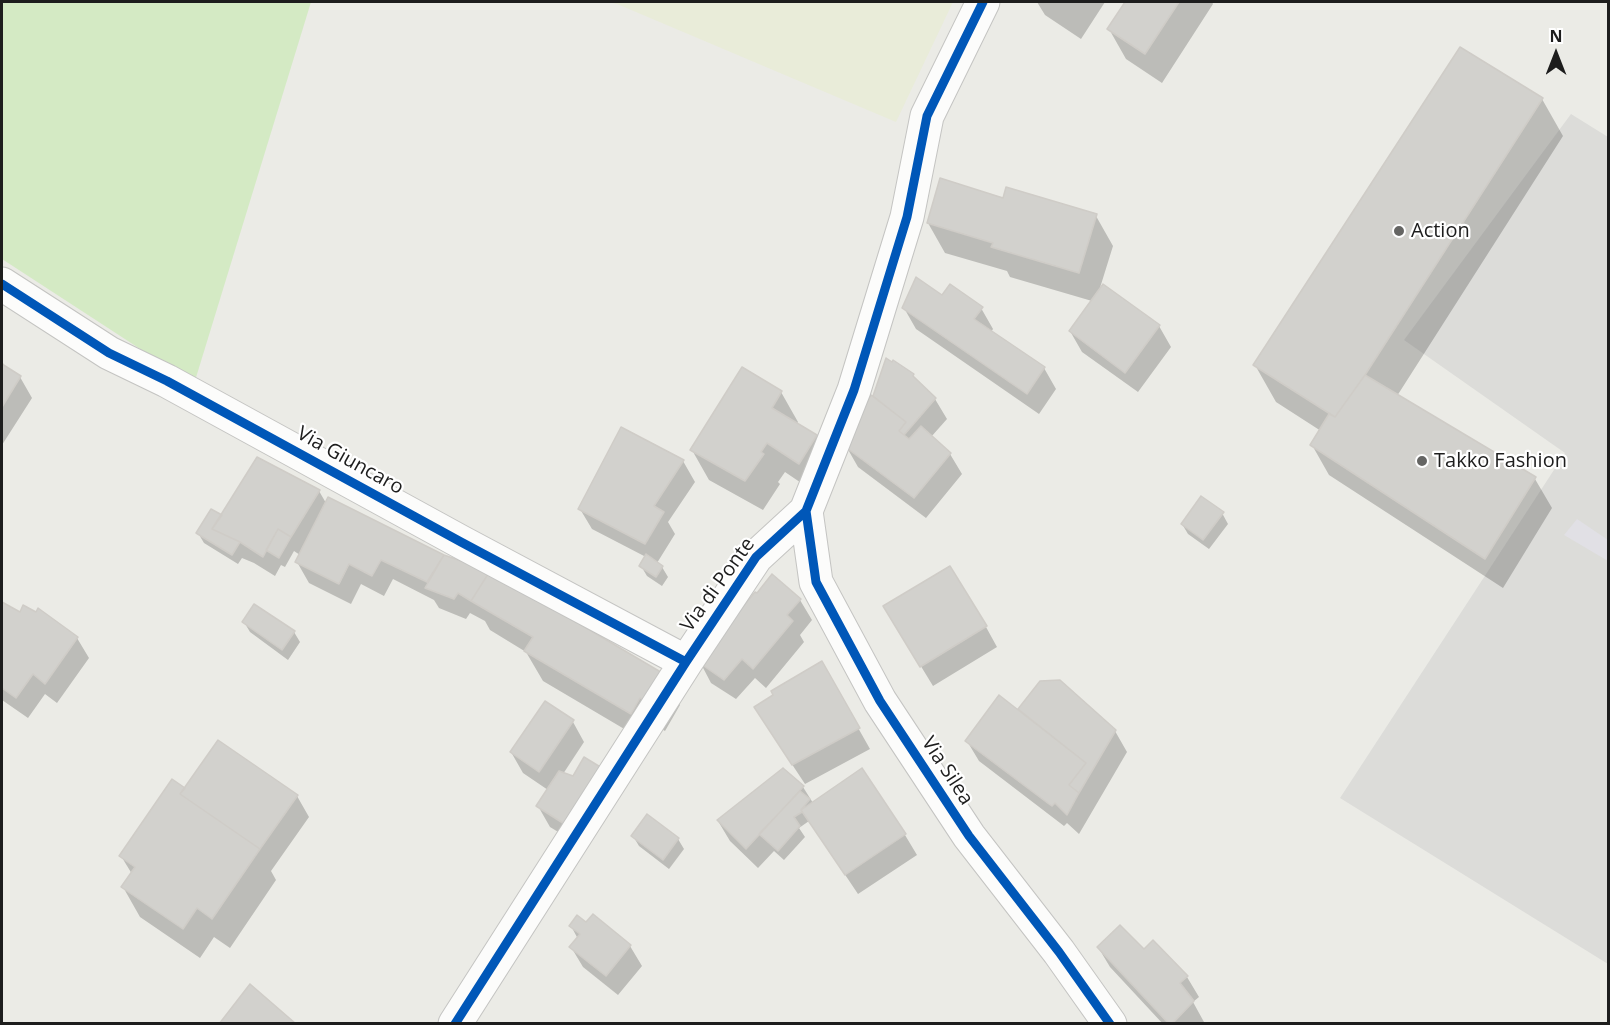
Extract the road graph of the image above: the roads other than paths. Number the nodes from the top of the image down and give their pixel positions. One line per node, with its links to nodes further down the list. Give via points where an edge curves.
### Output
1 (983, 2): 3 (street, Via di Ponte, via 927,116 907,217 854,390)
2 (2, 284): 4 (street, Via Giuncaro, via 109,353)
3 (806, 511): 4 (street, Via di Ponte, via 756,556); 6 (street, Via Silea, via 816,582 880,701 969,836)
4 (686, 662): 5 (street, Via di Ponte)
5 (455, 1023)
6 (1110, 1023)

